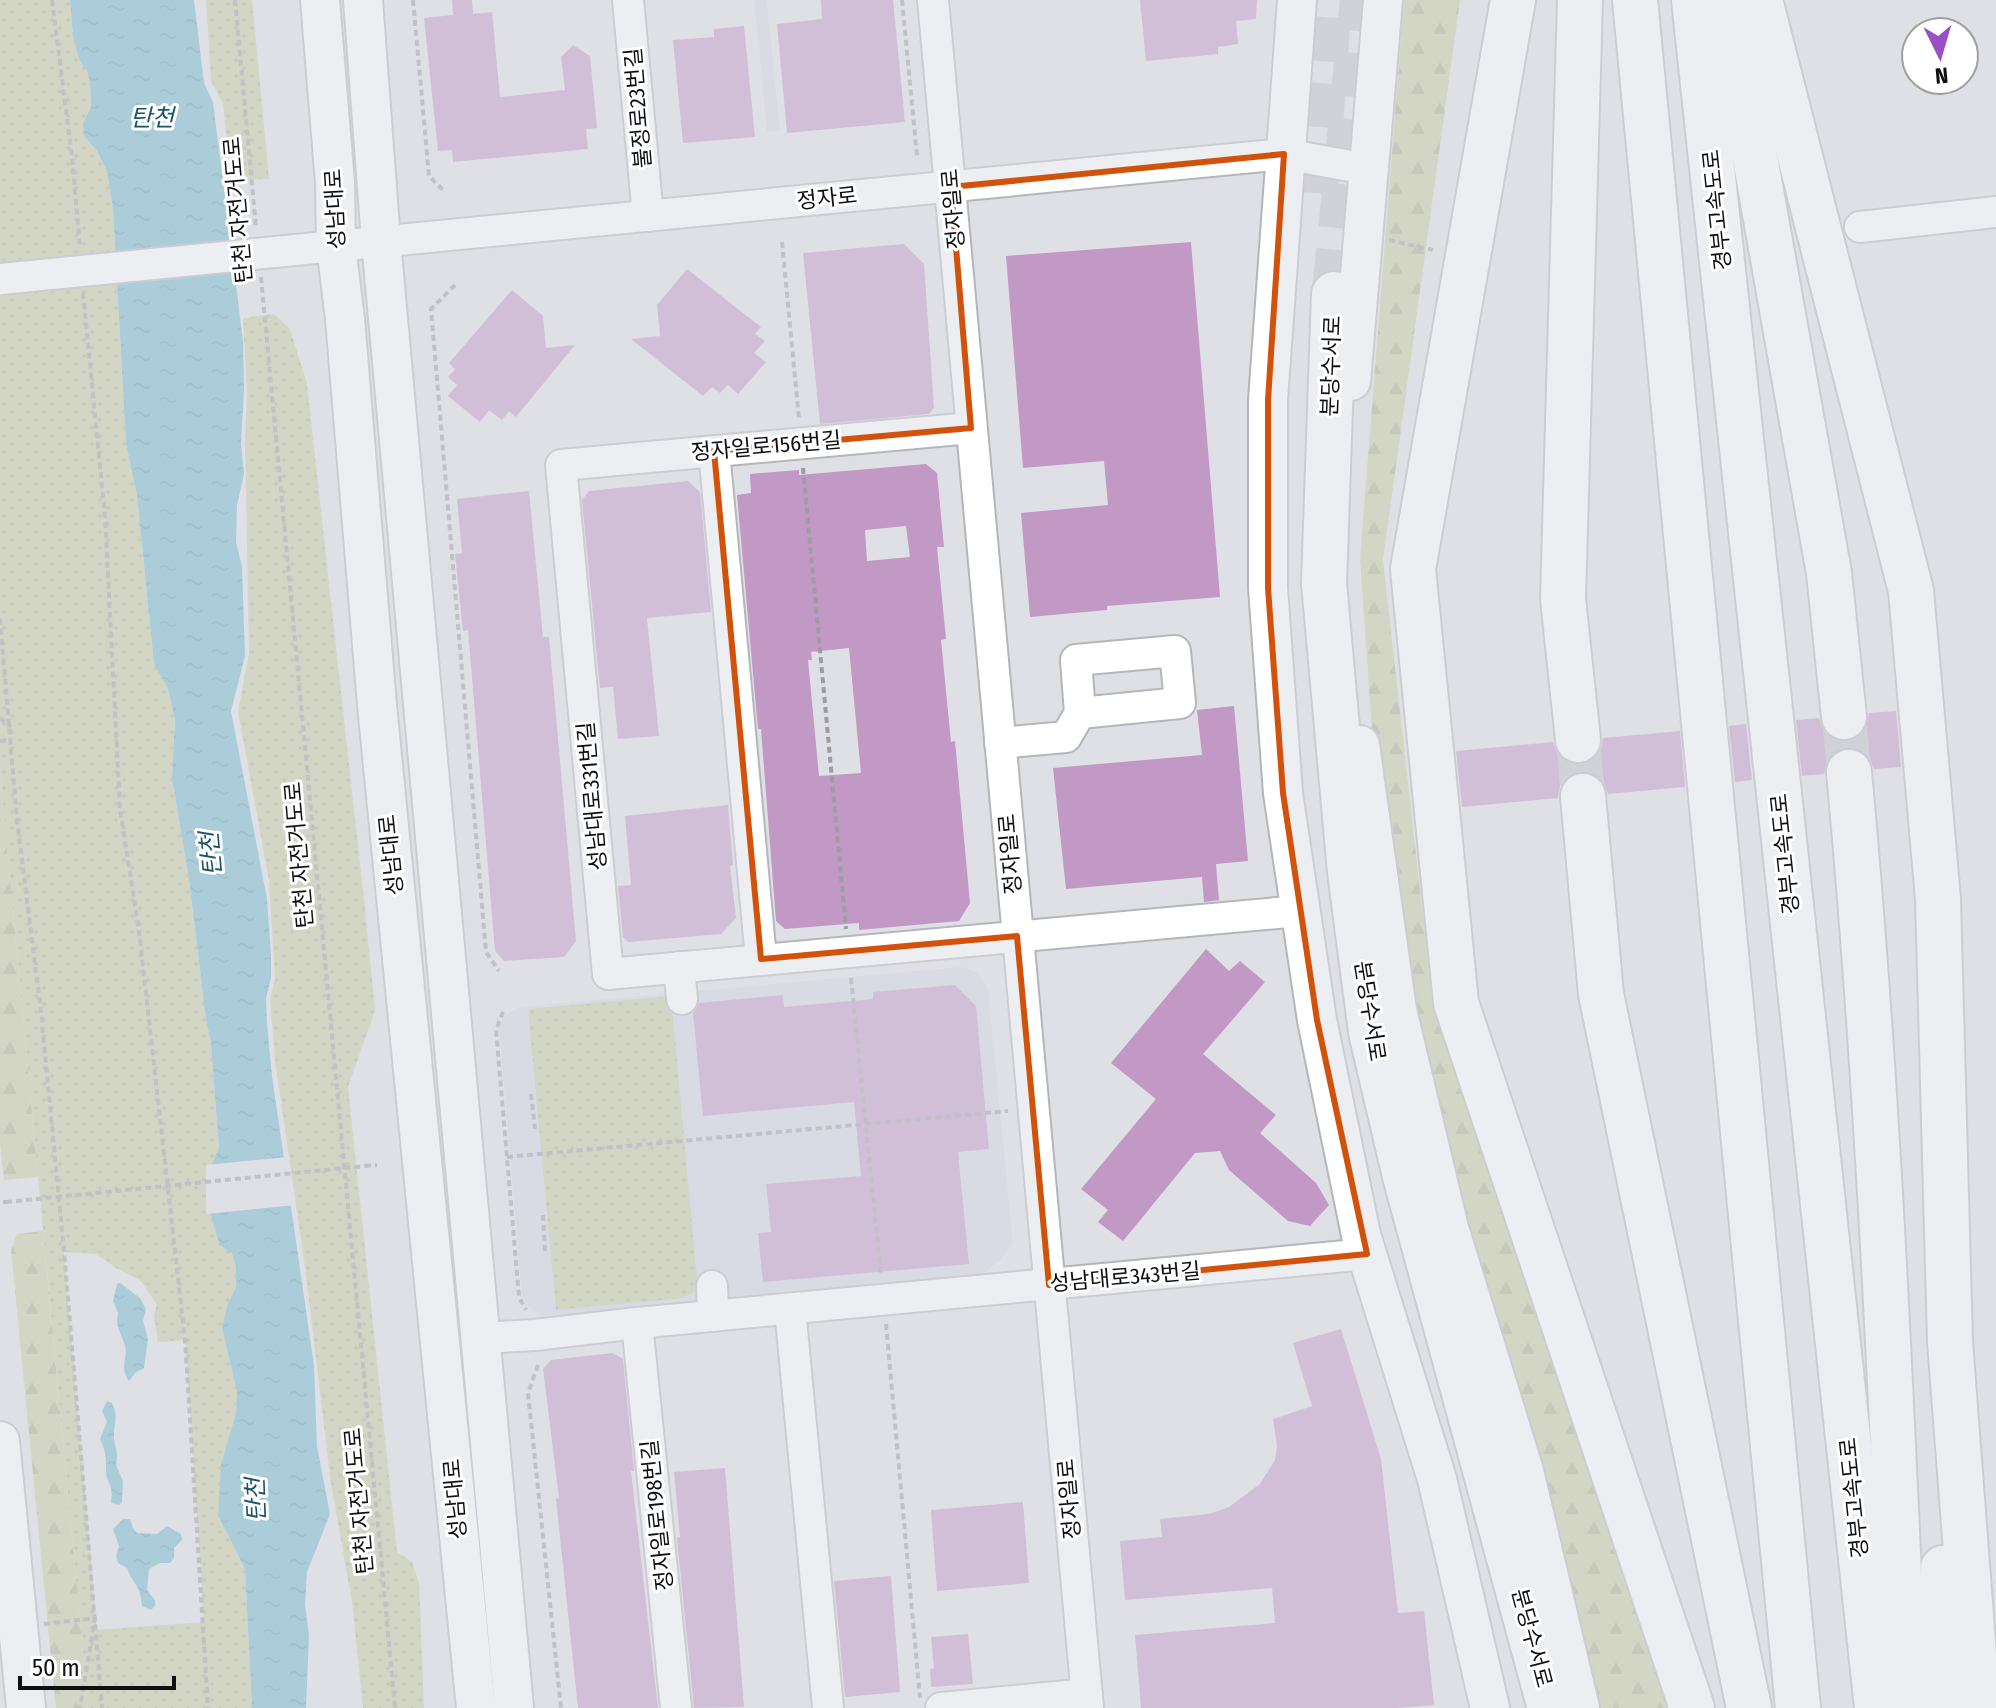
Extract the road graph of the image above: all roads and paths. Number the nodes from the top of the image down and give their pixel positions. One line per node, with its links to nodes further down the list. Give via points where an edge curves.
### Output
1 (52, 0): 31 (path)
2 (235, 0): 25 (path, 탄천 자전거도로)
3 (320, 0): 29 (main road, 성남대로)
4 (363, 0): 27 (main road, 성남대로)
5 (413, 0): 21 (path, via 429,176)
6 (628, 0): 23 (street, 불정로23번길)
7 (902, 0): 18 (path)
8 (933, 0): 20 (street, 정자일로)
9 (1297, 0): 17 (main road)
10 (1383, 0): 19 (main road)
11 (1513, 0): 99 (highway, via 1413,569 1456,1003)
12 (1580, 0): 46 (highway, via 1563,599)
13 (1635, 0): 101 (highway)
14 (1694, 0): 102 (highway, 경부고속도로)
15 (1727, 0): 42 (highway, via 1829,573)
16 (1760, 0): 75 (highway, via 1911,591 1938,899)
17 (1284, 154): 19 (street, 정자로); 20 (street, 정자로); 51 (main road, via 1268,400 1268,588 1283,793)
18 (917, 156)
19 (1367, 169): 81 (main road, via 1350,390 1344,576 1363,784 1397,1010 1449,1228 1524,1471)
20 (951, 187): 23 (street, 정자로); 36 (street, 정자일로)
21 (443, 190)
22 (1996, 212): 24 (street)
23 (648, 216): 27 (street, 정자로)
24 (1860, 227)
25 (257, 237)
26 (1386, 239): 30 (path)
27 (381, 241): 29 (street, 정자로); 74 (main road, 성남대로)
28 (782, 242): 37 (path)
29 (336, 246): 33 (street, 정자로, bridge); 88 (main road, 성남대로)
30 (1433, 250)
31 (80, 257)
32 (260, 269): 87 (path, 탄천 자전거도로)
33 (0, 279)
34 (455, 285): 56 (path, via 431,309 486,952)
35 (83, 287): 86 (path, via 104,504 120,809 139,931 185,1340)
36 (971, 428): 37 (street, 정자일로156번길); 48 (street, 정자일로)
37 (801, 443): 38 (street, 정자일로156번길); 53 (path)
38 (714, 451): 39 (street, 정자일로156번길); 54 (street)
39 (561, 465): 55 (street, 성남대로331번길, via 608,974)
40 (0, 619): 44 (path)
41 (1080, 713): 48 (street, via 1066,737)
42 (1844, 717)
43 (0, 718): 44 (path)
44 (11, 727): 45 (path)
45 (12, 740): 47 (path); 80 (path)
46 (1578, 740)
47 (0, 741)
48 (1000, 743): 52 (street, 정자일로)
49 (1849, 772): 103 (highway, via 1868,985)
50 (1583, 796): 100 (highway, via 1601,994)
51 (1299, 911): 52 (street, 성남대로331번길); 68 (main road)
52 (1017, 936): 53 (street, 성남대로331번길); 69 (street, 정자일로)
53 (848, 951): 54 (street, 성남대로331번길); 61 (path)
54 (761, 959): 55 (street, 성남대로331번길)
55 (679, 967): 57 (street)
56 (499, 971)
57 (682, 999)
58 (503, 1012): 63 (path, via 496,1030)
59 (531, 1094): 62 (path)
60 (1008, 1111): 61 (path)
61 (867, 1124): 63 (path); 70 (path)
62 (535, 1129)
63 (507, 1157): 72 (path, via 519,1297)
64 (377, 1165): 65 (path, bridge)
65 (5, 1202)
66 (543, 1215): 67 (path)
67 (545, 1251)
68 (1367, 1254): 69 (street, 성남대로343번길); 95 (main road, via 1437,1479)
69 (1049, 1285): 70 (street, 성남대로343번길); 82 (street, 정자일로)
70 (883, 1300): 71 (street, 성남대로343번길); 93 (path)
71 (790, 1309): 73 (street, 성남대로343번길, via 712,1301); 92 (street)
72 (533, 1315)
73 (637, 1323): 74 (street, 성남대로343번길); 91 (street, 정자일로198번길)
74 (481, 1338): 89 (main road, 성남대로)
75 (1950, 1342): 104 (highway); 105 (highway)
76 (538, 1365): 90 (path, via 528,1393)
77 (0, 1441): 79 (main road)
78 (1522, 1601): 81 (highway); 96 (highway, 분당수서로, via 1405,1176 1371,1032 1350,872 1324,583 1322,293 1300,406 1300,588 1306,709 1324,877 1346,1035 1380,1184 1467,1491); 97 (highway, 분당수서로)
79 (19, 1613): 80 (path); 83 (main road)
80 (95, 1618): 84 (path); 85 (path)
81 (1564, 1647): 98 (main road)
82 (1088, 1701): 94 (street)
83 (26, 1708)
84 (80, 1708)
85 (102, 1708)
86 (208, 1708)
87 (395, 1708)
88 (476, 1708)
89 (514, 1708)
90 (561, 1708)
91 (676, 1708)
92 (828, 1708)
93 (920, 1708)
94 (941, 1708)
95 (1490, 1708)
96 (1519, 1708)
97 (1550, 1708)
98 (1580, 1708)
99 (1692, 1708)
100 (1749, 1708)
101 (1798, 1708)
102 (1877, 1708)
103 (1905, 1708)
104 (1938, 1708)
105 (1978, 1708)

